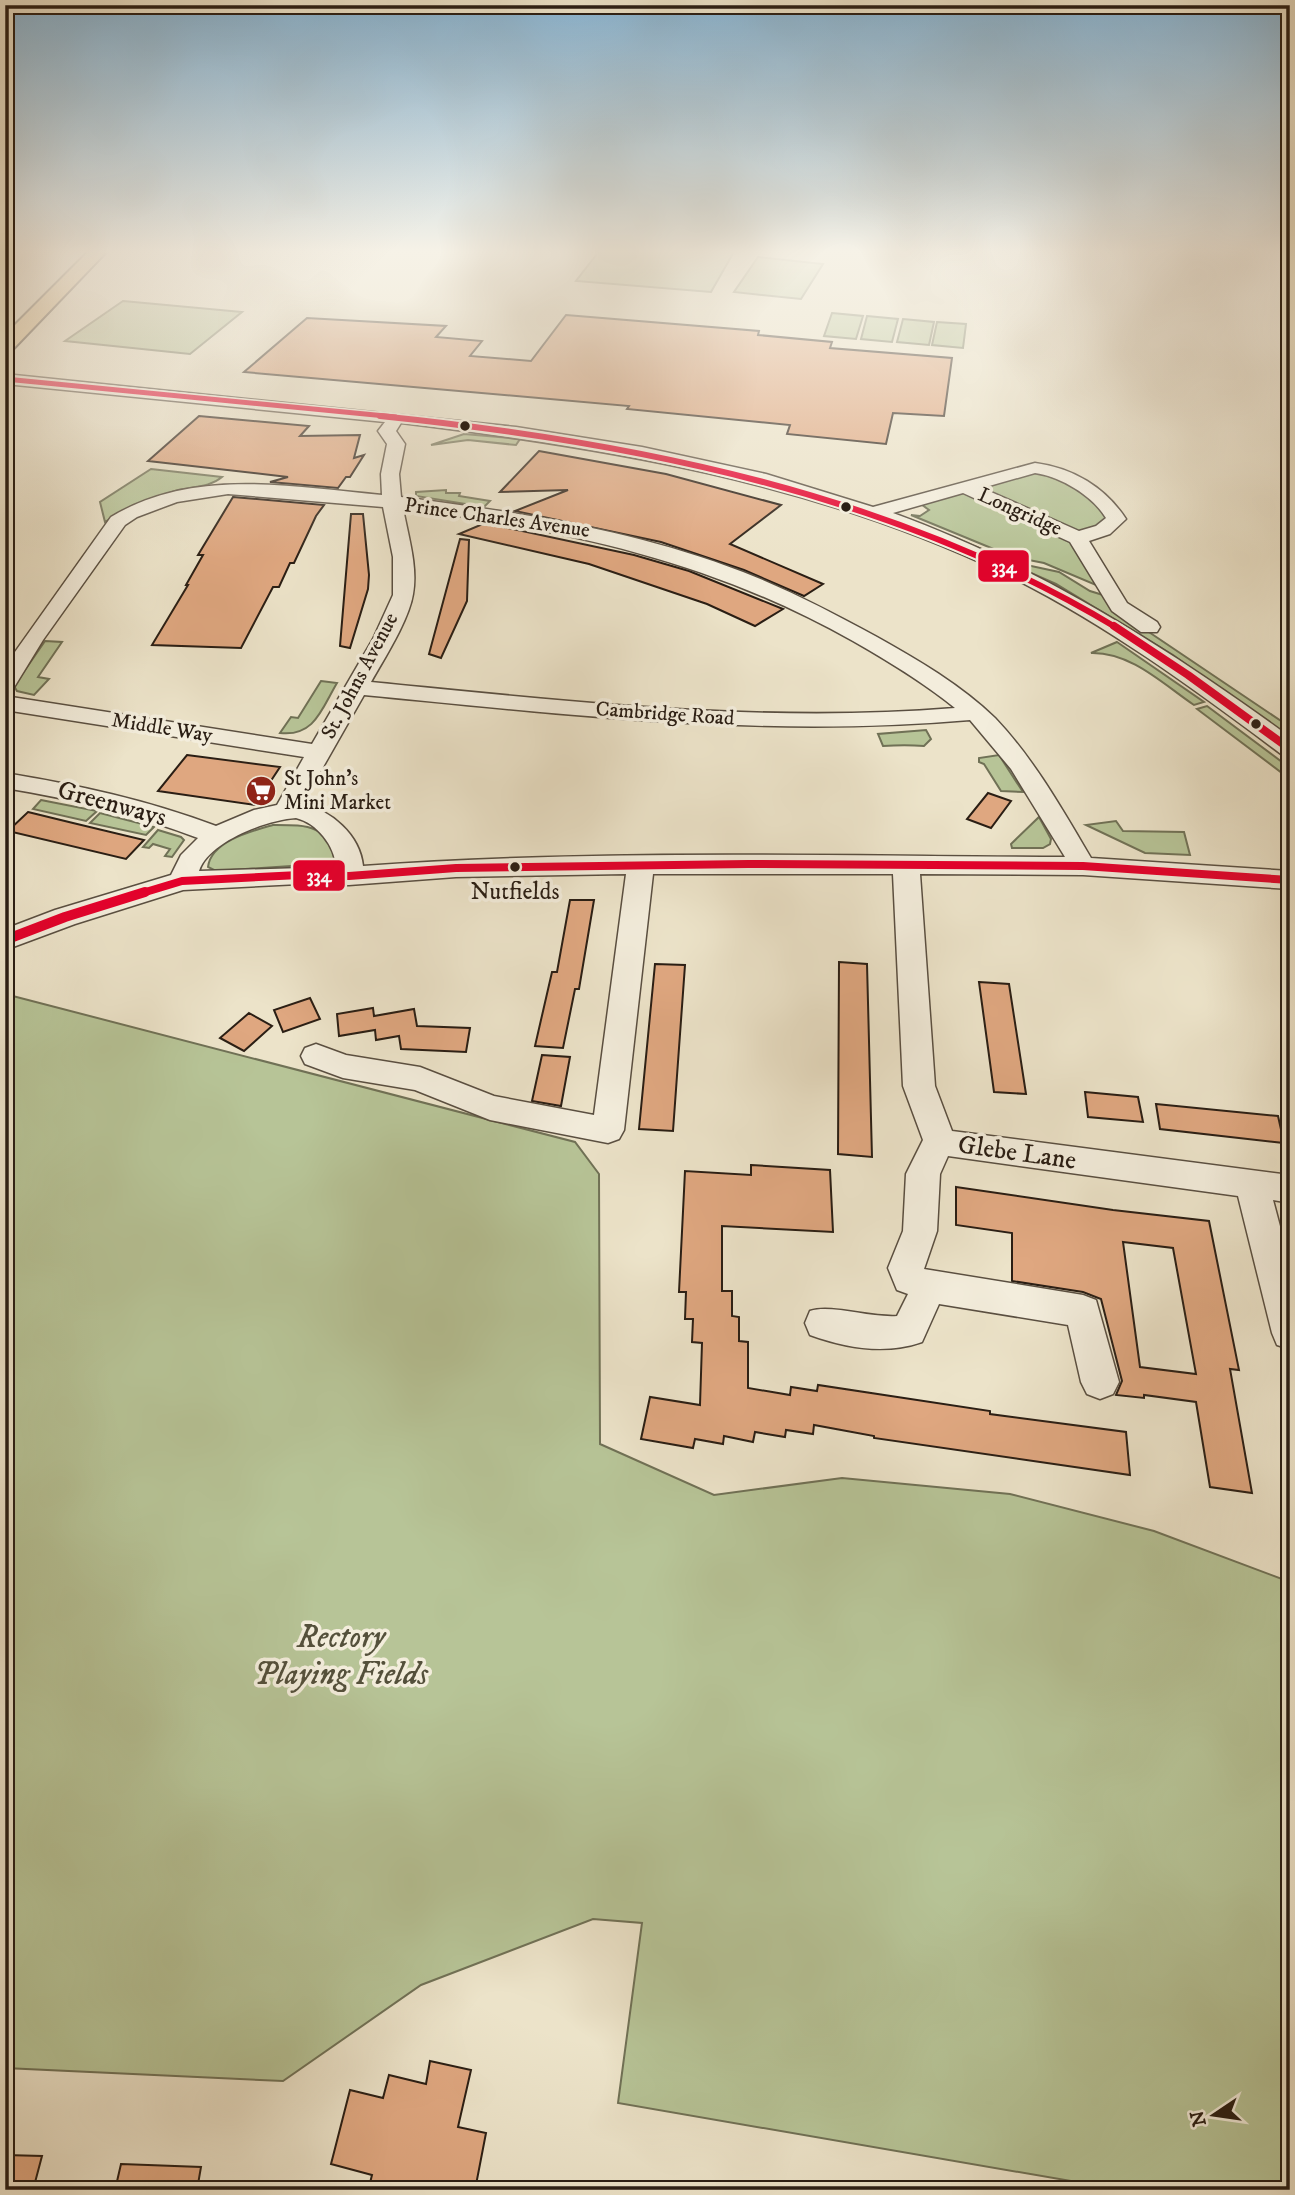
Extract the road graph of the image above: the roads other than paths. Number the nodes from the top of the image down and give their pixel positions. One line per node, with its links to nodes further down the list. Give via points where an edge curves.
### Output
1 (5, 379): 2 (street)
2 (395, 419): 3 (street); 4 (street, St. Johns Avenue, via 387,431 396,444)
3 (450, 424): 4 (street); 7 (street, via 669,455)
4 (411, 444): 6 (street, St. Johns Avenue, via 390,474)
5 (962, 486): 7 (street, Longridge); 8 (street, Longridge); 8 (street, Longridge, via 1035,468 1056,471 1106,503 1116,519 1102,530)
6 (392, 503): 10 (street, Prince Charles Avenue, via 228,488 196,491 136,508 109,532); 11 (street, St. Johns Avenue, via 403,557 403,595 384,639); 13 (street, Prince Charles Avenue, via 547,522 718,569 829,618 926,676)
7 (875, 512): 14 (street, via 1005,566 1076,604 1165,657)
8 (1078, 538): 9 (street, Longridge, via 1119,607)
9 (1221, 674)
10 (5, 684)
11 (355, 687): 13 (street, Cambridge Road, via 792,722 900,721); 15 (street, St. Johns Avenue)
12 (5, 704): 15 (street, Middle Way)
13 (975, 713): 21 (street, Prince Charles Avenue, via 1025,772)
14 (1290, 749)
15 (319, 752): 17 (street, St. Johns Avenue)
16 (5, 780): 18 (street, Greenways, via 82,793 163,815)
17 (286, 810): 18 (street); 22 (street, via 309,813 338,835 346,846)
18 (217, 836): 24 (street, via 190,860)
19 (906, 865): 20 (street); 21 (street); 27 (street, Glebe Lane, via 919,1086)
20 (641, 866): 22 (street, via 456,868); 26 (street, via 608,1130 490,1108 420,1079 343,1066)
21 (1083, 866): 23 (street)
22 (349, 876): 24 (street)
23 (1290, 880)
24 (182, 881): 25 (street)
25 (5, 940)
26 (316, 1056)
27 (940, 1142): 28 (street, Glebe Lane); 30 (street, via 927,1156 920,1231 906,1268 910,1279)
28 (1252, 1185): 29 (street, Glebe Lane); 32 (street)
29 (1290, 1189)
30 (929, 1287): 31 (street, via 909,1331 888,1335); 33 (street, via 1083,1311)
31 (823, 1323)
32 (1290, 1333)
33 (1100, 1382)

